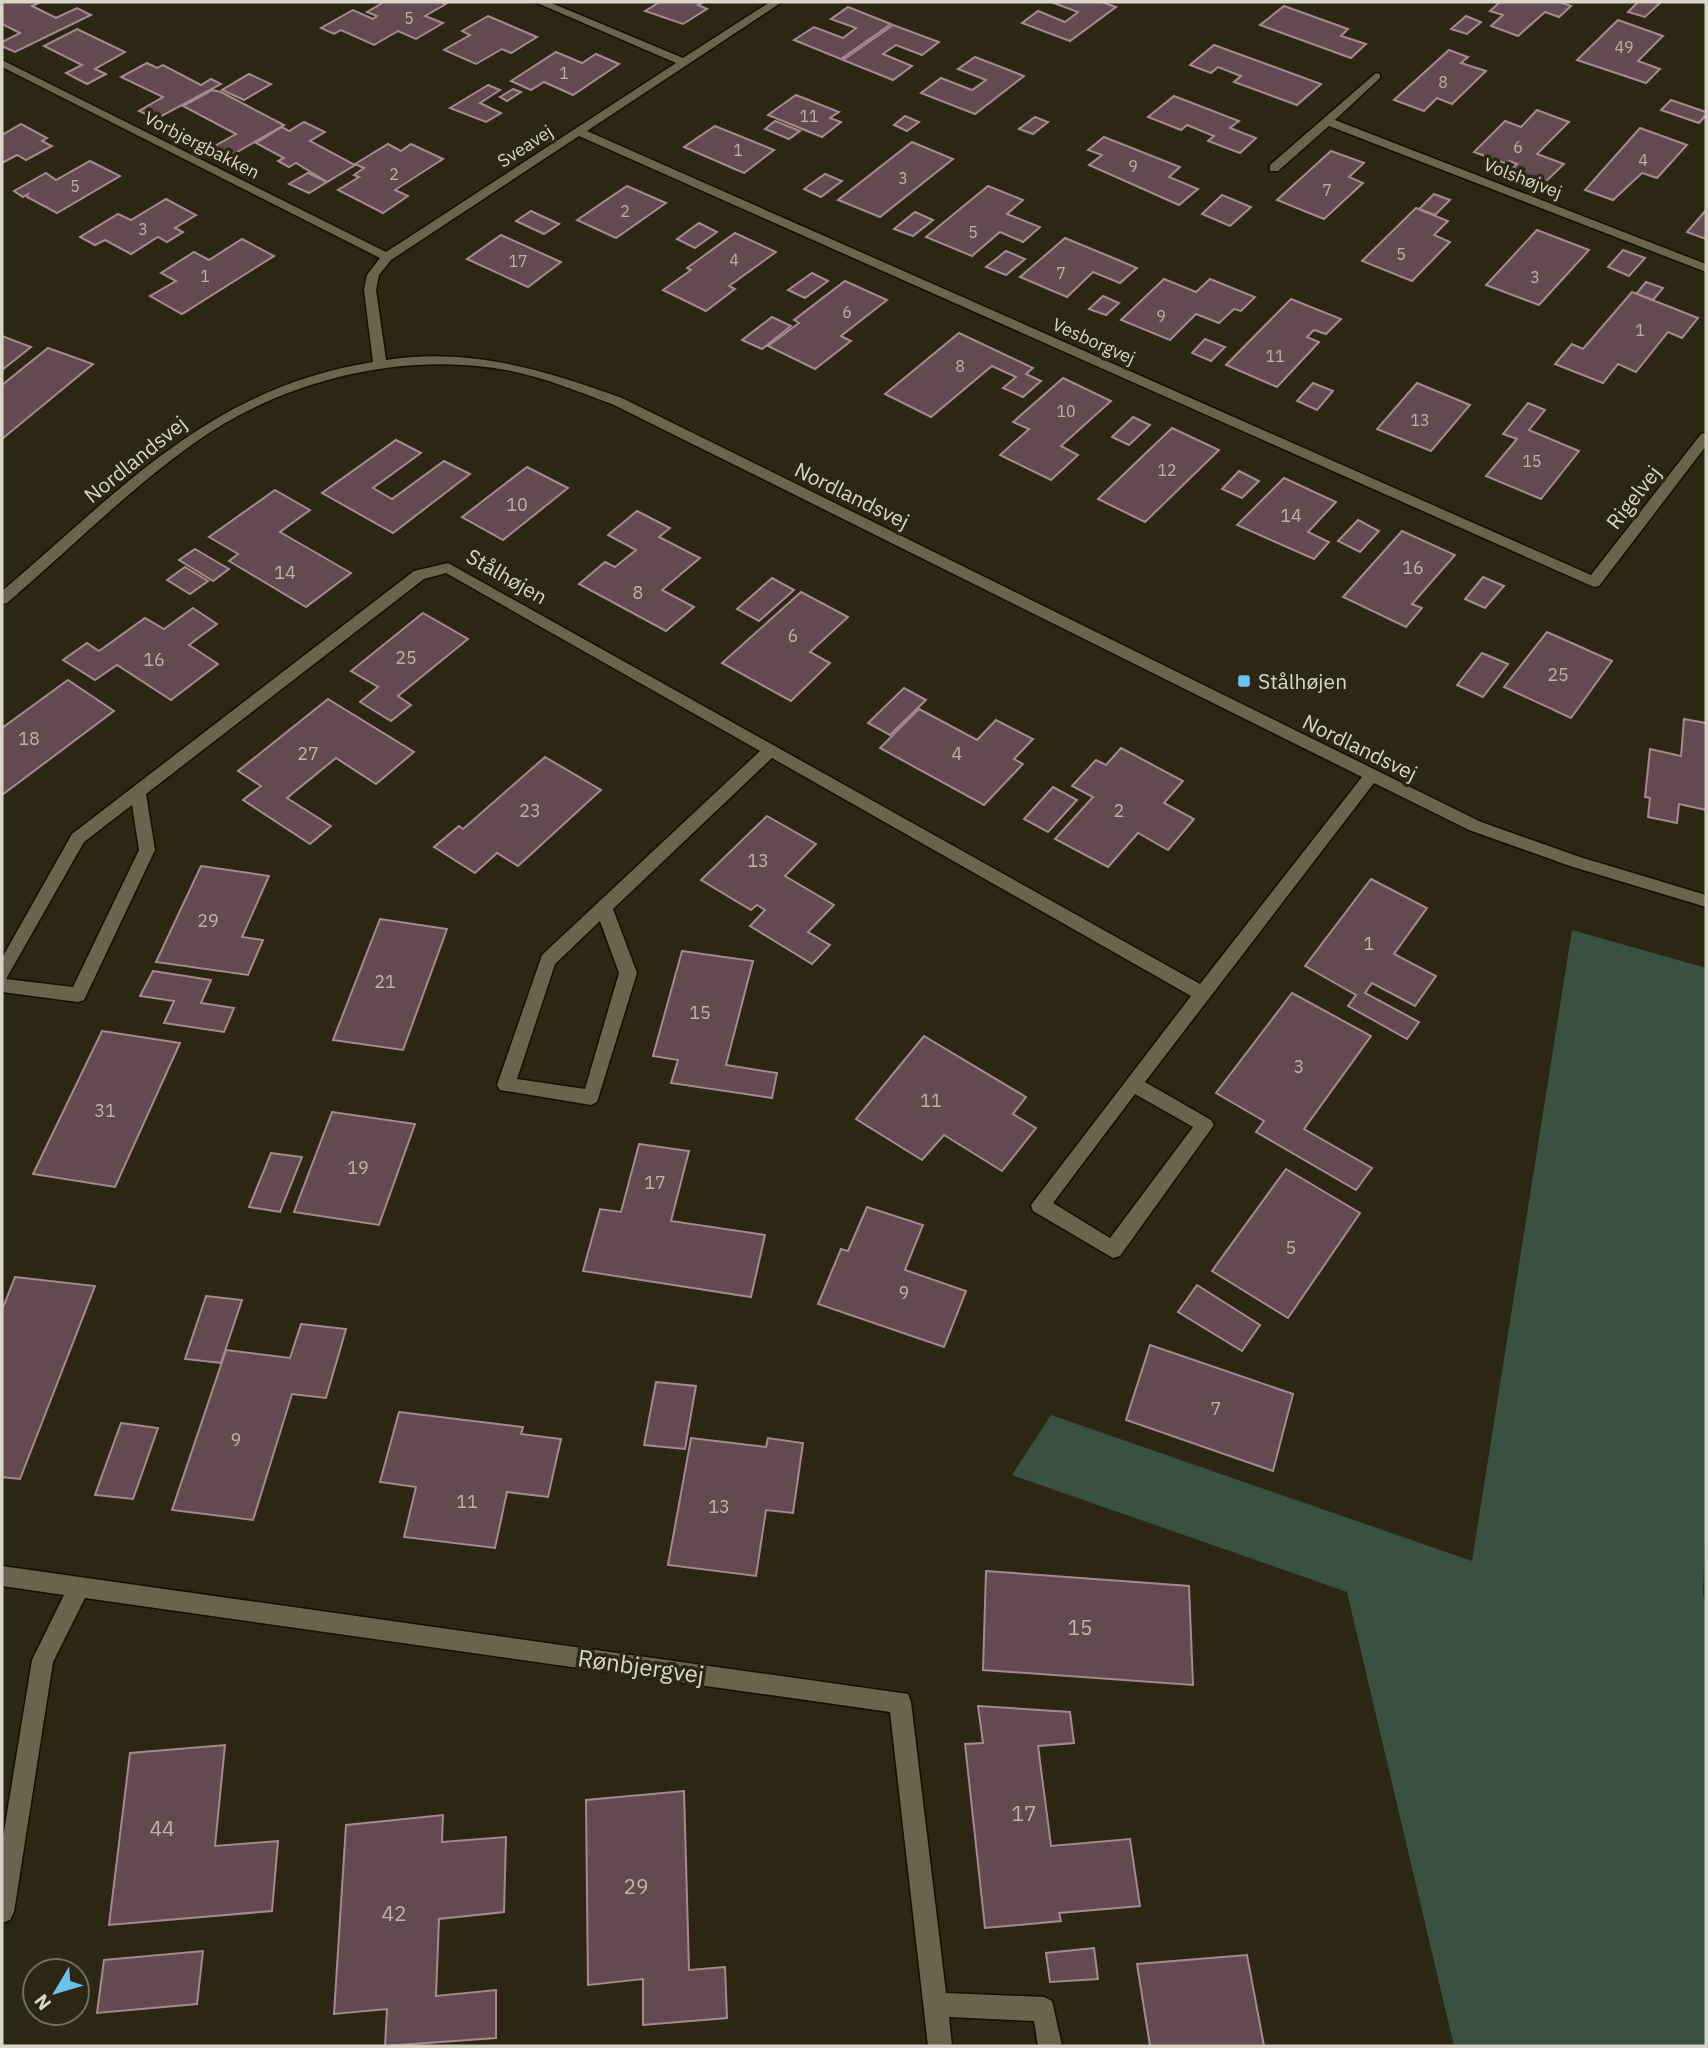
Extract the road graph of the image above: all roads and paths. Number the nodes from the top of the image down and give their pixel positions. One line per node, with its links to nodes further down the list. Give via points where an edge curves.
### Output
1 (540, 2): 3 (street)
2 (777, 2): 3 (street, Sveavej)
3 (685, 62): 7 (street, Sveavej)
4 (2, 63): 9 (street, Vorbjergbakken)
5 (1376, 76): 6 (street)
6 (1328, 121): 8 (street); 10 (street, Volshøjvej)
7 (579, 131): 9 (street, Sveavej); 13 (street, Vesborgvej)
8 (1275, 168)
9 (387, 257): 11 (street, Sveavej, via 373,275 370,290)
10 (1706, 268)
11 (380, 364): 14 (street, Nordlandsvej, via 268,396 213,424 169,455); 16 (street, Nordlandsvej, via 448,362 508,367 565,381 617,401)
12 (1706, 437): 13 (street, Rigelvej)
13 (1594, 582)
14 (2, 599)
15 (770, 751): 17 (street, Stålhøjen, via 448,568 419,575); 19 (street); 22 (street, Stålhøjen)
16 (1371, 776): 18 (street, Nordlandsvej, via 1475,826); 22 (street)
17 (138, 793): 20 (street, Stålhøjen, via 78,838); 21 (street, via 147,850 78,995)
18 (1706, 901)
19 (603, 906): 19 (street, via 548,960 506,1085 592,1097 628,973)
20 (2, 973)
21 (2, 985)
22 (1203, 994): 23 (street)
23 (1133, 1084): 23 (street, via 1205,1125 1113,1250 1040,1205)
24 (2, 1576): 25 (street, Rønbjergvej)
25 (80, 1586): 26 (street, via 43,1660); 27 (street, Rønbjergvej, via 900,1702)
26 (2, 1912)
27 (936, 2005): 28 (street, Rønbjergvej); 29 (street, via 1044,2009)
28 (940, 2046)
29 (1050, 2046)

